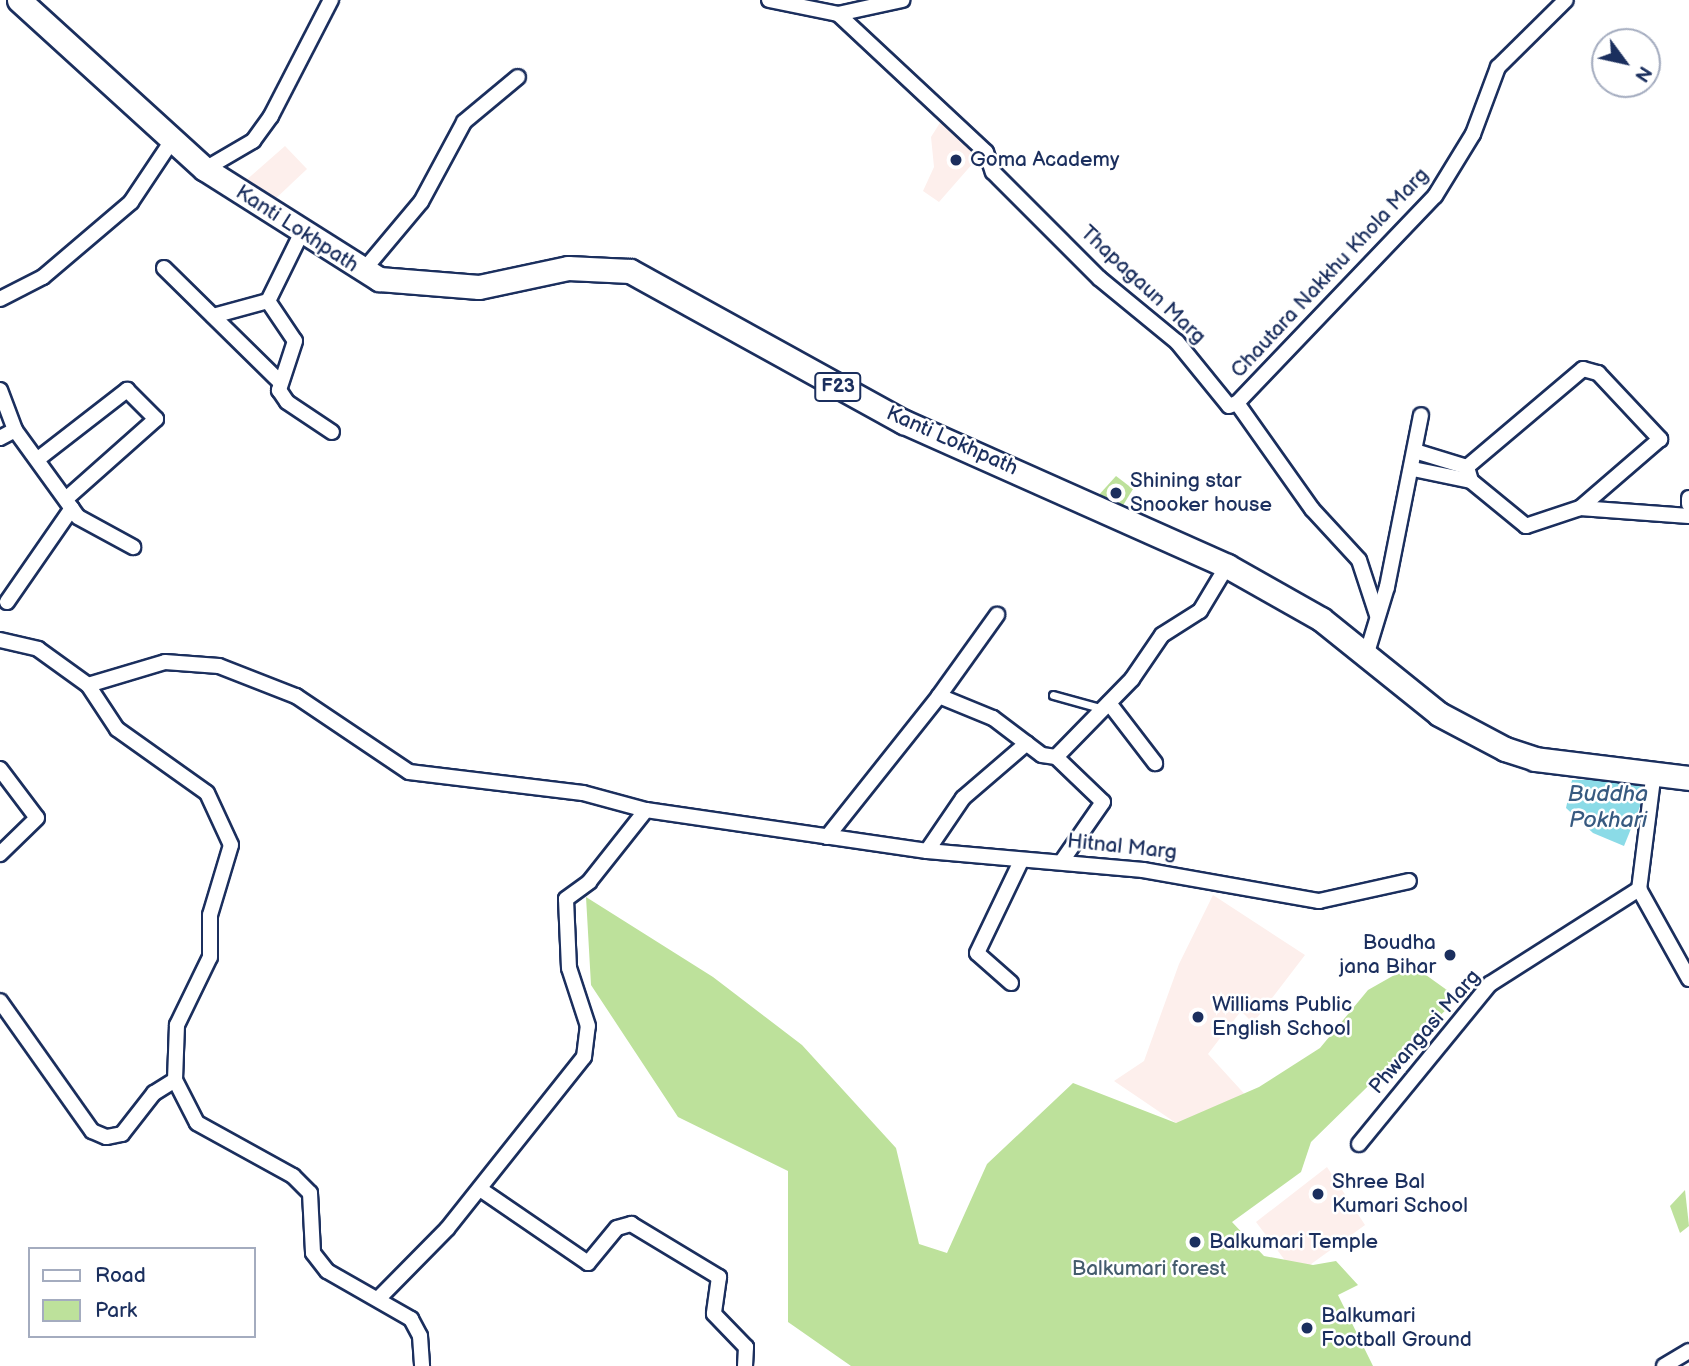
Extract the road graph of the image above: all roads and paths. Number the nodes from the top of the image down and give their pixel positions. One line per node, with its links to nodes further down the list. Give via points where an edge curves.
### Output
1 (19, 0): 8 (main road, Kanti Lokhpath / F23)
2 (331, 0): 9 (street, via 271,116 253,141)
3 (769, 0): 6 (street)
4 (902, 0): 6 (street)
5 (1566, 0): 18 (street, Chautara Nakkhu Khola Marg, via 1504,58 1473,134 1435,196)
6 (838, 15): 18 (street, Thapagaun Marg, via 986,152 993,172 1099,278 1177,342 1229,406)
7 (519, 77): 12 (street, via 464,122 421,202)
8 (171, 142): 9 (main road, Kanti Lokhpath / F23); 13 (street, via 131,202 43,277)
9 (205, 169): 10 (main road, Kanti Lokhpath / F23)
10 (301, 234): 12 (main road, Kanti Lokhpath / F23); 14 (street)
11 (164, 268): 15 (street)
12 (363, 271): 34 (main road, Kanti Lokhpath / F23, via 408,285 452,286 568,268 630,271 904,422)
13 (0, 299)
14 (268, 301): 15 (street); 16 (street, via 295,341)
15 (213, 316): 16 (street)
16 (280, 382): 21 (street, via 287,402)
17 (0, 390): 20 (street)
18 (1237, 403): 37 (street, Thapagaun Marg, via 1312,509 1359,560)
19 (1421, 415): 23 (street)
20 (15, 430): 22 (street); 24 (street)
21 (332, 432)
22 (0, 438)
23 (1418, 452): 25 (street); 26 (street)
24 (38, 459): 29 (street); 29 (street, via 127,390 156,419 150,431)
25 (1467, 467): 27 (street); 31 (street, via 1583,369 1598,373 1660,439)
26 (1413, 469): 27 (street); 37 (street)
27 (1471, 481): 31 (street, via 1526,526)
28 (1689, 498): 30 (street)
29 (69, 503): 33 (street); 35 (street)
30 (1689, 505)
31 (1580, 508): 32 (street)
32 (1689, 516)
33 (132, 547)
34 (1227, 566): 39 (main road, Kanti Lokhpath / F23, via 1321,619); 43 (street, via 1200,611 1162,635)
35 (7, 602)
36 (997, 615): 42 (street)
37 (1377, 615): 39 (street)
38 (0, 640): 40 (street, via 38,649)
39 (1366, 656): 48 (main road, Kanti Lokhpath / F23, via 1439,714 1505,749 1535,759)
40 (88, 685): 50 (street, Hitnal Marg, via 165,662 219,666 296,696 409,772 583,793); 61 (street, via 117,729 208,793 231,845 210,915 210,957 177,1024)
41 (1054, 695): 43 (lane)
42 (939, 696): 44 (street, via 993,718); 51 (street)
43 (1106, 706): 45 (street); 46 (street)
44 (1027, 743): 45 (street); 52 (street, via 963,799)
45 (1056, 757): 55 (street, via 1103,802)
46 (1155, 763)
47 (0, 769): 53 (street, via 37,818)
48 (1654, 771): 49 (main road, Kanti Lokhpath / F23); 57 (street)
49 (1689, 778)
50 (646, 810): 51 (street, Hitnal Marg); 63 (street, via 589,882 566,899 569,968 587,1026 584,1057)
51 (827, 837): 52 (street, Hitnal Marg)
52 (927, 851): 54 (street, Hitnal Marg)
53 (0, 854)
54 (1021, 861): 55 (street, Hitnal Marg); 59 (street, via 977,953)
55 (1062, 861): 56 (street, Hitnal Marg, via 1279,890 1319,901)
56 (1409, 881)
57 (1639, 890): 58 (street); 62 (street, Phwangasi Marg, via 1490,984)
58 (1689, 979)
59 (1011, 983)
60 (0, 1001): 61 (street, via 77,1113 106,1138 122,1133 154,1093)
61 (175, 1080): 64 (street, via 197,1123 293,1176 310,1193 313,1253 327,1271)
62 (1359, 1144)
63 (480, 1189): 64 (street); 67 (street, via 589,1263 617,1228 631,1224 719,1278 714,1314 746,1347)
64 (379, 1298): 66 (street, via 411,1320 420,1336)
65 (1689, 1351): 68 (street)
66 (422, 1366)
67 (745, 1366)
68 (1664, 1366)

